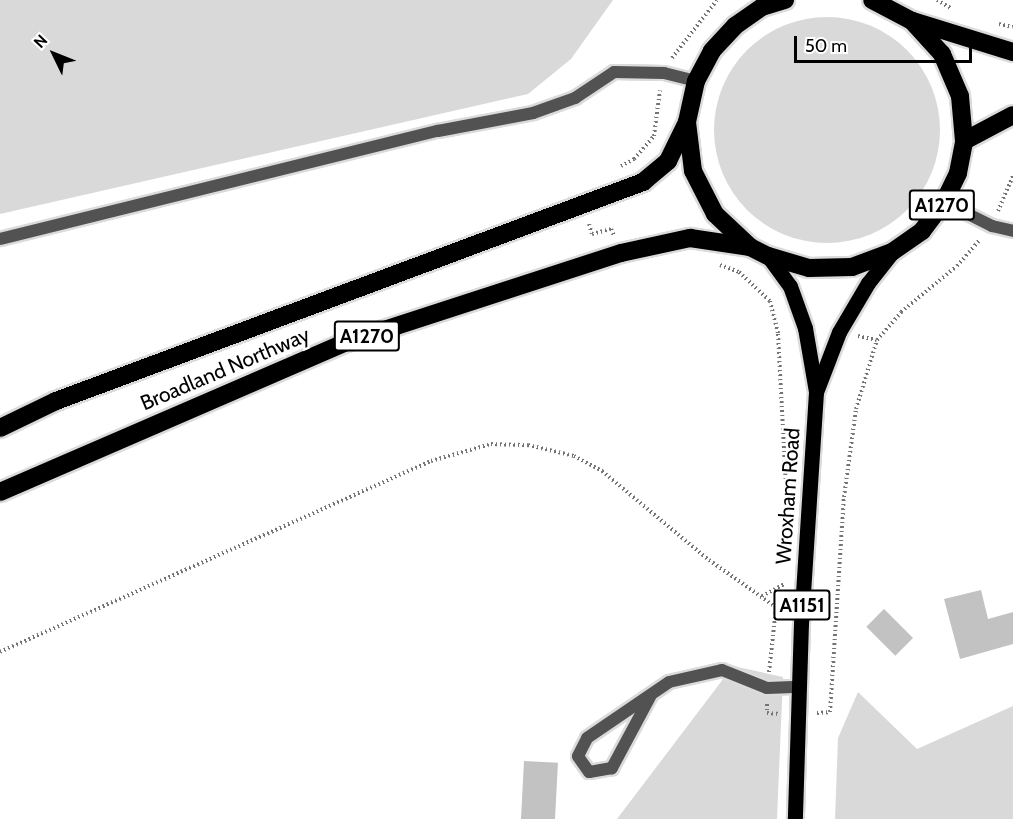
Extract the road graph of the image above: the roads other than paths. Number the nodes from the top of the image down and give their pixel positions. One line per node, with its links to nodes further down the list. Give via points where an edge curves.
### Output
1 (785, 0): 3 (highway, A1270)
2 (872, 0): 4 (highway, A1270)
3 (764, 4): 6 (highway, A1270, via 727,34 712,51)
4 (912, 21): 5 (highway, A1270); 9 (highway, A1270, via 942,54 960,96)
5 (1013, 52)
6 (696, 81): 8 (highway, A1270); 12 (lane, via 664,73 614,72 575,98 533,113 438,131)
7 (1013, 115): 9 (highway)
8 (687, 122): 13 (highway, A1270, via 693,171 711,205); 17 (highway, Broadland Northway / A1270, via 668,161 651,176 583,208 67,397)
9 (964, 141): 10 (highway, A1270, via 958,173)
10 (944, 202): 11 (lane, via 992,226); 14 (highway, A1270, via 922,231)
11 (1013, 231)
12 (0, 239)
13 (750, 247): 15 (highway, A1270); 18 (highway, Broadland Northway / A1270, via 690,238 621,253 347,342)
14 (892, 252): 15 (highway, A1270, via 852,267 809,268); 16 (main road, Wroxham Road / A1151, via 839,332)
15 (768, 256): 16 (main road, Wroxham Road / A1151, via 790,286 805,328)
16 (816, 392): 19 (main road, Wroxham Road / A1151)
17 (0, 428)
18 (0, 492)
19 (800, 687): 20 (lane, via 767,688 722,670 669,682); 21 (main road, Wroxham Road / A1151)
20 (650, 697): 20 (lane, via 587,738 578,756 589,772 612,768)
21 (795, 819)

